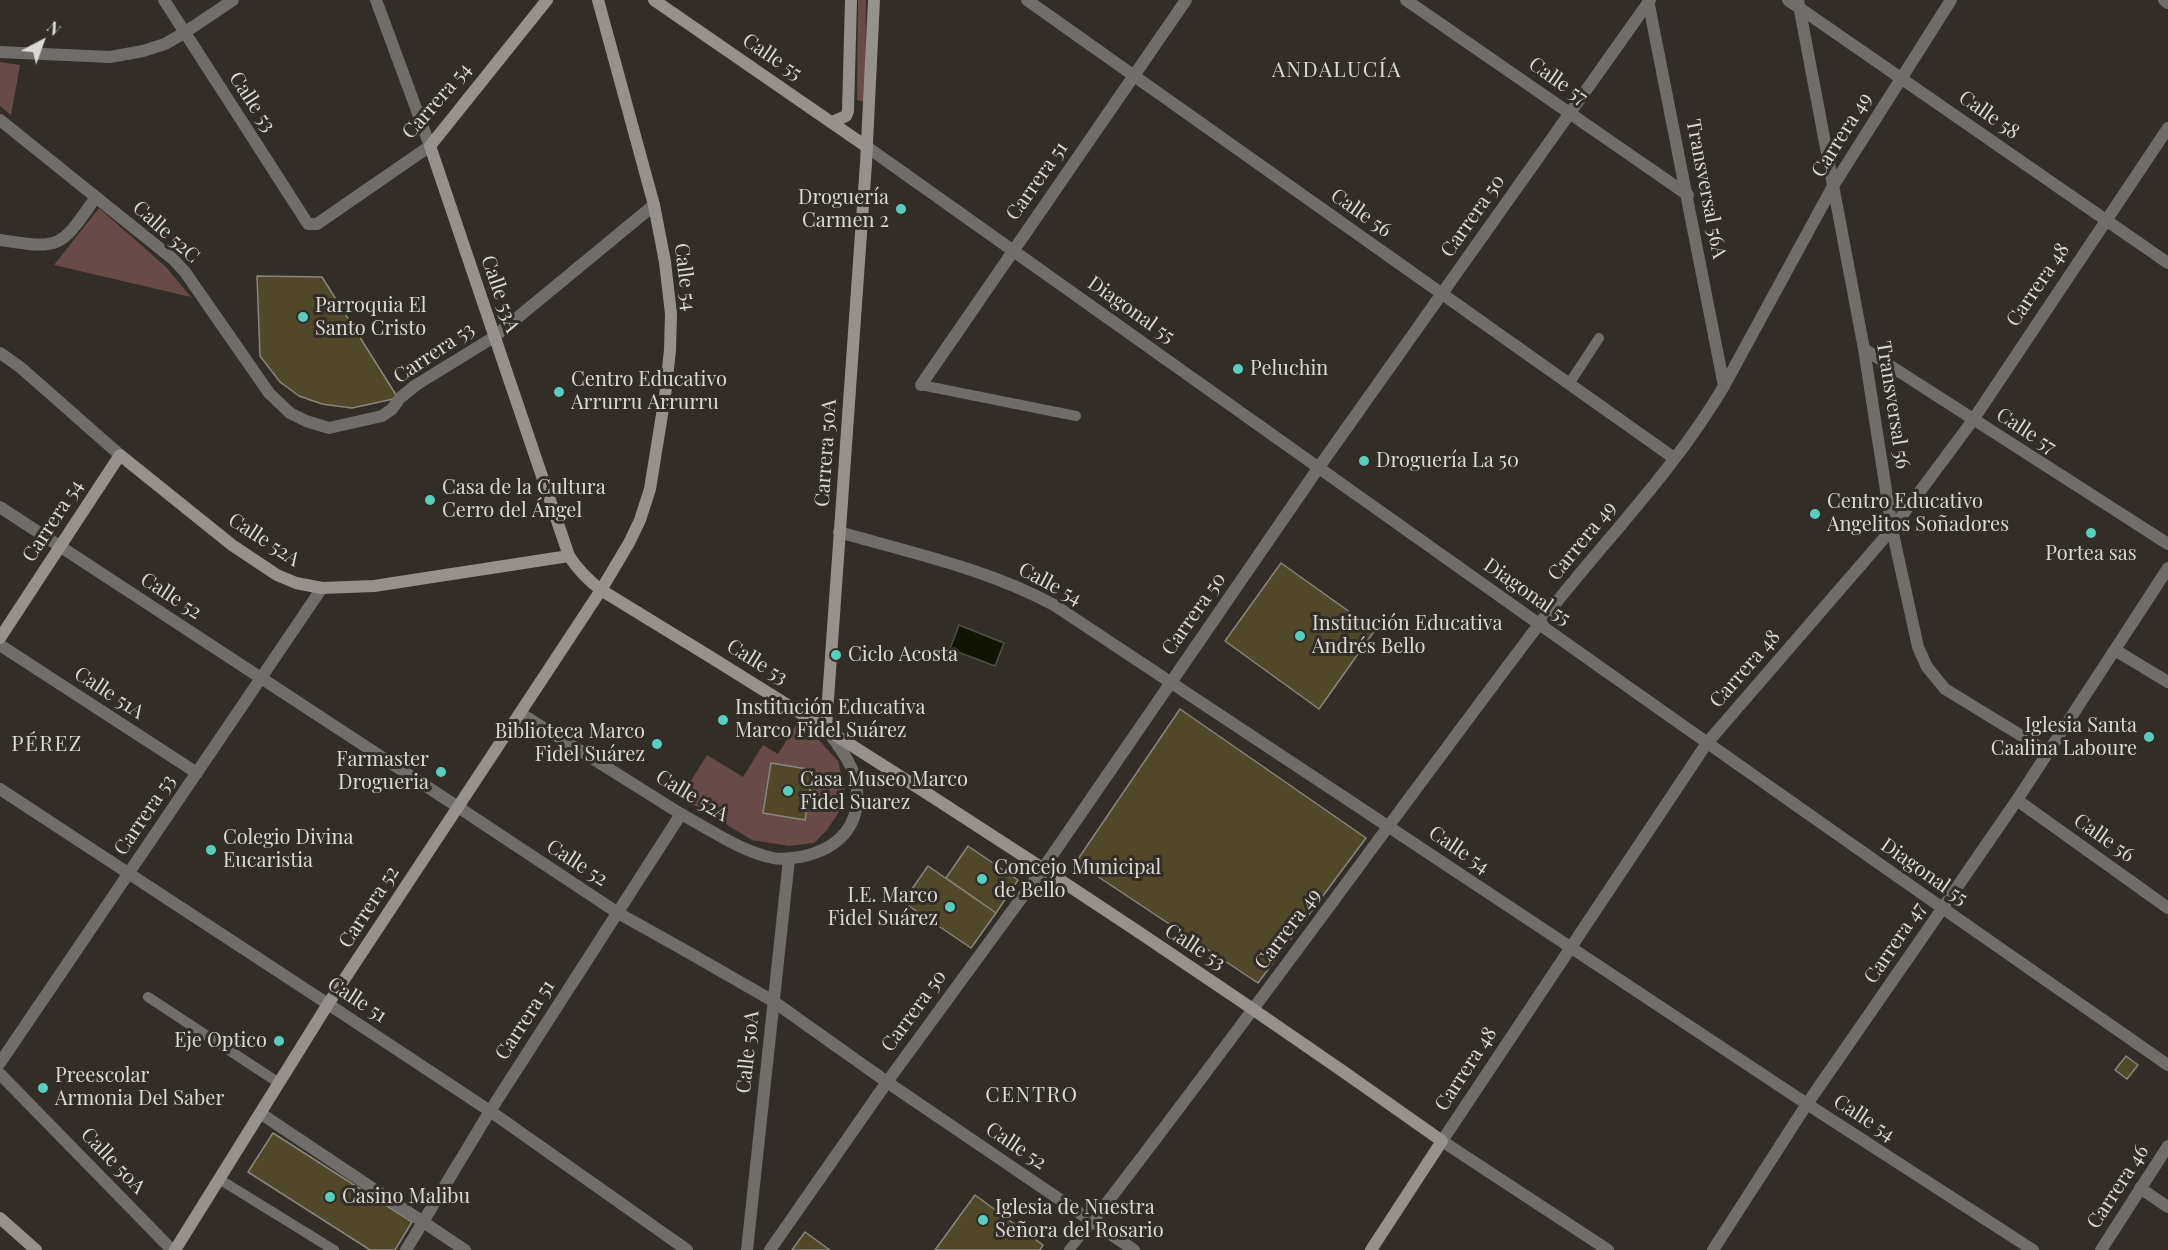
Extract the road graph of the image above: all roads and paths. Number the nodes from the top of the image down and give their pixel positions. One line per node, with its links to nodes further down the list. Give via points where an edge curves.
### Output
1 (164, 0): 18 (street, Calle 53)
2 (232, 0): 18 (street)
3 (376, 0): 26 (street, Calle 53A)
4 (547, 0): 26 (main road, Carrera 54)
5 (598, 0): 31 (main road, Calle 54)
6 (654, 0): 24 (main road, Calle 55)
7 (851, 0): 24 (main road, via 848,111)
8 (874, 0): 27 (main road, Carrera 50A)
9 (1027, 0): 20 (street, Calle 56)
10 (1186, 0): 20 (street, Carrera 51)
11 (1406, 0): 22 (street, Calle 57)
12 (1788, 0): 17 (street, Calle 58)
13 (1951, 0): 21 (street, Carrera 49)
14 (2164, 0): 16 (street)
15 (1649, 1): 22 (street, Carrera 50); 29 (street, Transversal 56A)
16 (2168, 3)
17 (1799, 4): 21 (street, Calle 58); 28 (street, Transversal 56)
18 (184, 33): 19 (street, via 165,44 110,57); 33 (street, Calle 53)
19 (0, 52)
20 (1134, 76): 35 (street, Carrera 51); 37 (street, Calle 56)
21 (1901, 78): 28 (street, Carrera 49); 32 (street, Calle 58)
22 (1569, 113): 29 (street, Calle 57); 37 (street, Carrera 50)
23 (0, 120): 30 (street, Calle 52C)
24 (832, 122): 27 (main road, Calle 55)
25 (2168, 128): 32 (street, Carrera 48)
26 (430, 146): 33 (street, Carrera 54, via 326,219); 38 (main road, Calle 53A)
27 (867, 147): 35 (street, Diagonal 55); 53 (main road, Carrera 50A)
28 (1833, 186): 40 (street, Transversal 56); 44 (street, Carrera 49)
29 (1688, 195): 44 (street, Transversal 56A)
30 (96, 197): 34 (street, via 62,240 34,246); 47 (street, Calle 52C, via 173,259 269,393 290,413)
31 (654, 205): 38 (street, Carrera 53); 59 (main road, Calle 54, via 671,314 665,396 645,505 629,543)
32 (2106, 220): 36 (street, Calle 58); 46 (street, Carrera 48)
33 (308, 224)
34 (0, 240)
35 (1014, 250): 43 (street, Carrera 51); 50 (street, Diagonal 55)
36 (2168, 263)
37 (1441, 294): 42 (street, Calle 56); 50 (street, Carrera 50)
38 (494, 337): 47 (street, Carrera 53, via 416,385 382,416 329,428); 56 (main road, Calle 53A)
39 (1599, 338): 42 (lane)
40 (1864, 349): 46 (street, Calle 57); 52 (street, Transversal 56)
41 (0, 352): 48 (street, Calle 52A)
42 (1569, 384): 49 (street, Calle 56)
43 (921, 385): 45 (lane)
44 (1724, 386): 49 (street, Carrera 49)
45 (1076, 416)
46 (1973, 420): 52 (street, Carrera 48); 54 (street, Calle 57)
47 (306, 421)
48 (120, 455): 55 (main road, Carrera 54); 58 (main road, Calle 52A, via 263,566 296,583)
49 (1674, 458): 60 (street, Carrera 49)
50 (1319, 467): 60 (street, Diagonal 55); 65 (street, Carrera 50)
51 (0, 507): 55 (street, Calle 52)
52 (1892, 529): 69 (street, Carrera 48); 70 (street, Transversal 56, via 1926,667 1945,689)
53 (839, 532): 65 (street, Calle 54, via 1027,590); 68 (main road, Carrera 50A)
54 (2168, 544)
55 (60, 546): 61 (main road, Carrera 54); 64 (street, Calle 52)
56 (569, 556): 58 (main road, Calle 52A, via 374,586); 59 (main road, Calle 53A)
57 (2168, 568): 63 (street, Carrera 47)
58 (322, 588): 64 (street, Carrera 53)
59 (601, 590): 67 (main road, Carrera 52); 68 (main road, Calle 53)
60 (1539, 624): 69 (street, Diagonal 55); 76 (street, Carrera 49)
61 (0, 638)
62 (0, 645): 71 (street, Calle 51A)
63 (2115, 650): 66 (street); 70 (street, Carrera 47)
64 (261, 678): 71 (street, Carrera 53); 74 (street, Calle 52)
65 (1170, 682): 76 (street, Calle 54); 78 (street, Carrera 50)
66 (2168, 682)
67 (520, 713): 74 (main road, Carrera 52); 75 (street, Calle 52A)
68 (826, 728): 77 (street, via 850,762 856,782 856,811 848,831 835,844 816,854); 78 (main road, Calle 53)
69 (1707, 743): 81 (street, Diagonal 55); 83 (street, Carrera 48)
70 (2048, 752): 73 (street, Carrera 47)
71 (197, 774): 79 (street, Carrera 53)
72 (0, 789): 79 (street, Calle 51)
73 (2017, 800): 80 (street, Calle 56); 81 (street, Carrera 47)
74 (458, 807): 82 (street, Calle 52); 86 (main road, Carrera 52)
75 (681, 814): 77 (street, Calle 52A, via 742,848); 82 (street, Carrera 51)
76 (1388, 827): 83 (street, Calle 54); 87 (street, Carrera 49)
77 (789, 859): 85 (street, Calle 50A)
78 (1042, 870): 87 (main road, Calle 53); 91 (street, Carrera 50)
79 (129, 874): 86 (street, Calle 51); 88 (street, Carrera 53)
80 (2168, 908)
81 (1942, 909): 89 (street, Diagonal 55); 93 (street, Carrera 47)
82 (618, 913): 85 (street, Calle 52); 94 (street, Carrera 51)
83 (1569, 947): 93 (street, Calle 54); 96 (street, Carrera 48)
84 (148, 997): 92 (lane)
85 (773, 1001): 91 (street, Calle 52); 110 (street, Calle 50A)
86 (328, 1004): 92 (main road, Carrera 52); 94 (street, Calle 51)
87 (1253, 1009): 96 (main road, Calle 53); 103 (street, Carrera 49)
88 (0, 1063)
89 (2168, 1065)
90 (0, 1074): 105 (street, Calle 50A)
91 (887, 1082): 103 (street, Calle 52); 111 (street, Carrera 50)
92 (279, 1083): 95 (main road, Carrera 52)
93 (1807, 1104): 116 (street, Carrera 47); 117 (street, Calle 54)
94 (490, 1111): 102 (street, Carrera 51); 109 (street, Calle 51)
95 (260, 1113): 98 (main road, Carrera 52); 102 (street)
96 (1442, 1141): 114 (main road, Carrera 48); 115 (street, Calle 53)
97 (2168, 1146): 99 (street, Carrera 46)
98 (219, 1179): 105 (main road, Carrera 52); 106 (lane)
99 (2140, 1188): 100 (street); 118 (street, Carrera 46)
100 (2168, 1207)
101 (0, 1218): 104 (main road)
102 (423, 1222): 107 (street, Carrera 51); 108 (street)
103 (1092, 1222): 112 (lane, Carrera 49); 113 (street, Calle 52)
104 (36, 1250)
105 (173, 1250)
106 (334, 1250)
107 (406, 1250)
108 (465, 1250)
109 (687, 1250)
110 (747, 1250)
111 (770, 1250)
112 (1069, 1250)
113 (1134, 1250)
114 (1371, 1250)
115 (1608, 1250)
116 (1713, 1250)
117 (2033, 1250)
118 (2101, 1250)

